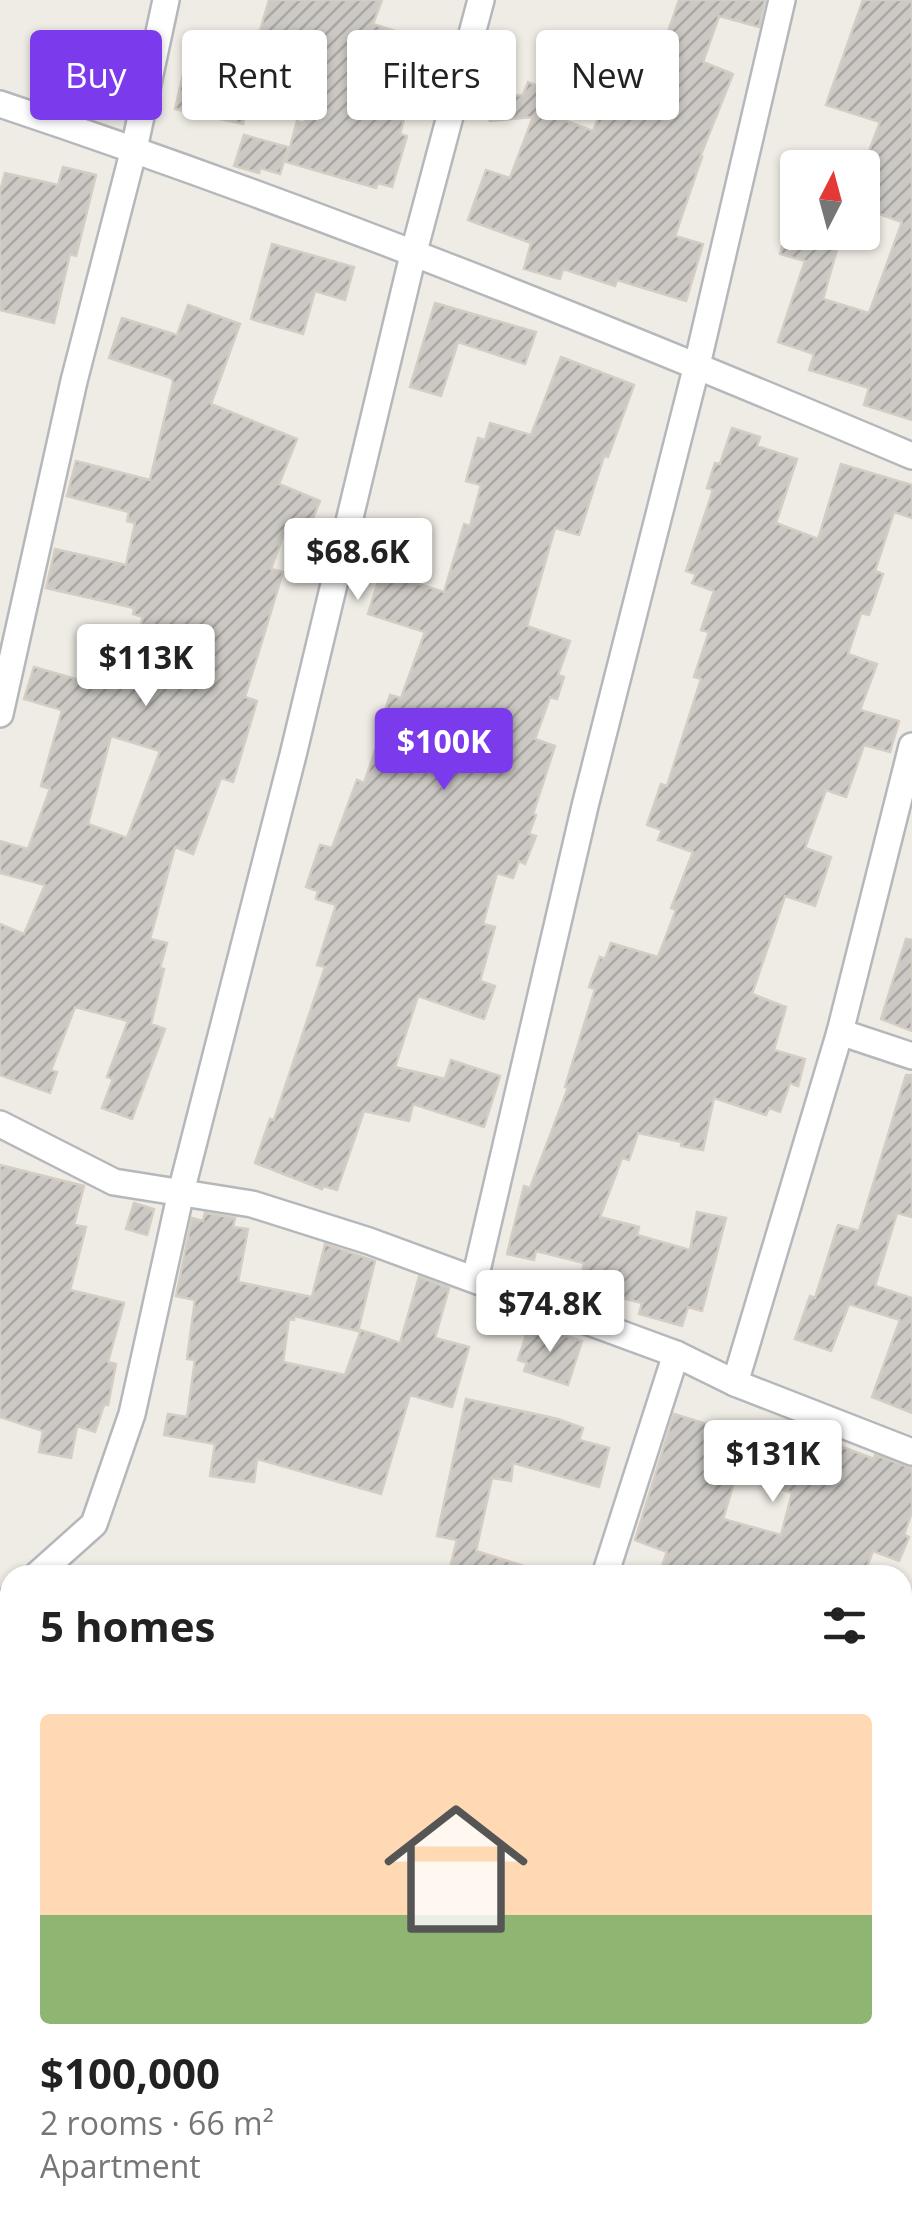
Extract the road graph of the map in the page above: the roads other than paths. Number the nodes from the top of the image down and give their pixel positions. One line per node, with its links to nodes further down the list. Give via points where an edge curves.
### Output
1 (166, 0): 5 (street)
2 (480, 0): 6 (street)
3 (782, 0): 7 (street)
4 (0, 104): 5 (street)
5 (134, 149): 6 (street); 9 (street)
6 (414, 255): 7 (street); 14 (street)
7 (697, 365): 8 (street); 15 (street)
8 (912, 456)
9 (0, 714)
10 (912, 746): 11 (street)
11 (840, 1032): 12 (street); 17 (street)
12 (912, 1056)
13 (0, 1124): 14 (street, via 114,1182)
14 (181, 1192): 15 (street, via 285,1212); 19 (street, via 132,1414 94,1524)
15 (475, 1279): 16 (street)
16 (676, 1354): 17 (street); 20 (street)
17 (735, 1383): 18 (street)
18 (912, 1452)
19 (48, 1565)
20 (609, 1565)

